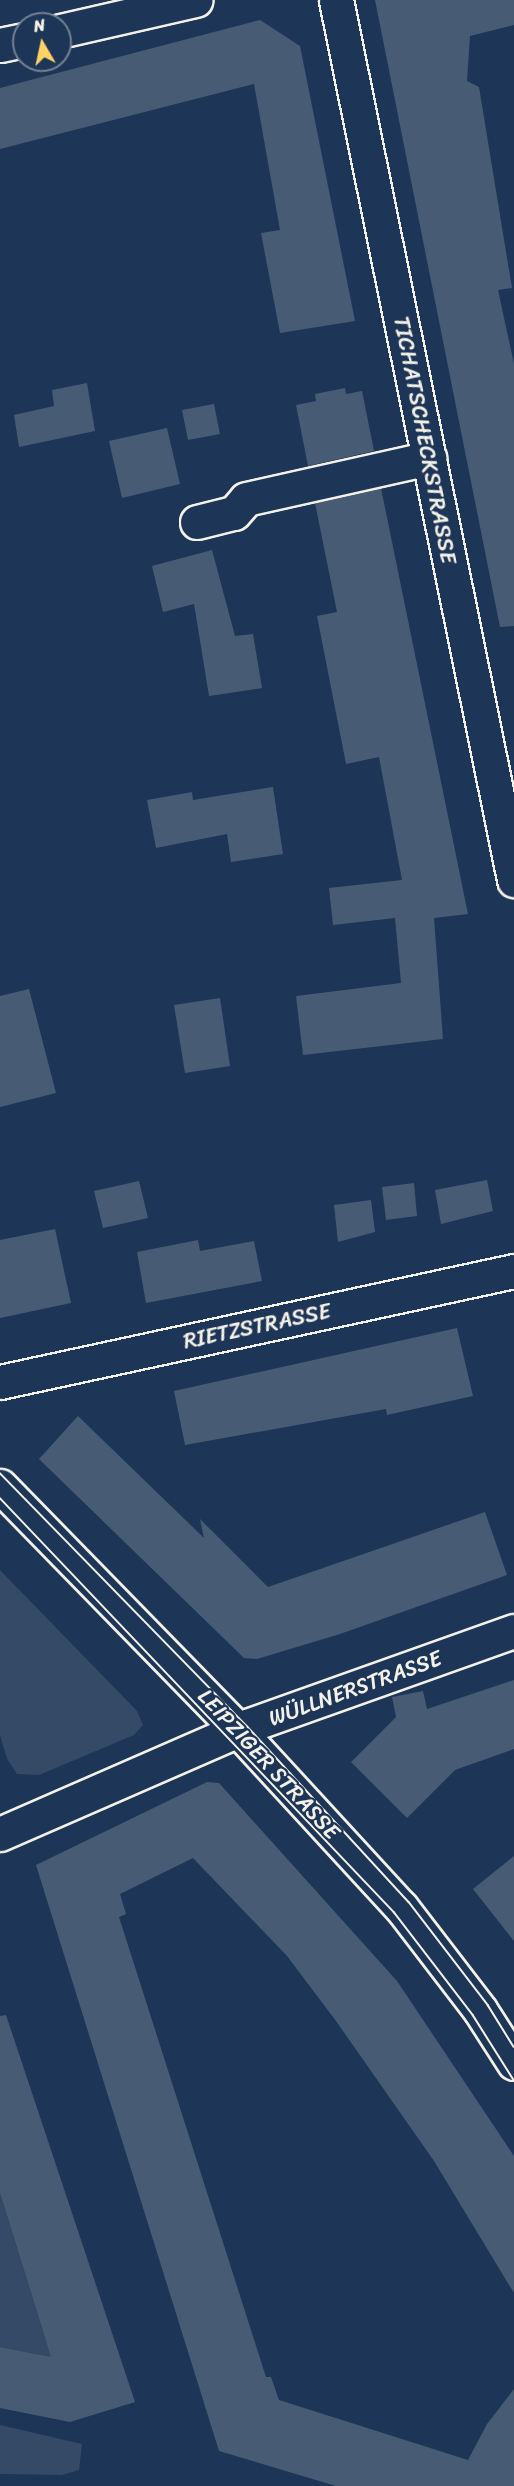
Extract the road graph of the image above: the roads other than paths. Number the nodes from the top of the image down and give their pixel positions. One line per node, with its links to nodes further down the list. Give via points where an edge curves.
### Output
1 (195, 0): 3 (street)
2 (336, 0): 4 (street, TICHATSCHECKSTRASSE)
3 (72, 28)
4 (429, 458): 5 (street, via 246,499 234,513); 6 (street, TICHATSCHECKSTRASSE)
5 (197, 522)
6 (514, 880)
7 (514, 1271): 8 (street, RIETZSTRASSE)
8 (0, 1382)
9 (0, 1486): 11 (street, LEIPZIGER STRASSE)
10 (514, 1630): 11 (street, WÜLLNERSTRASSE)
11 (238, 1730): 12 (street, WÜLLNERSTRASSE); 13 (street, LEIPZIGER STRASSE, via 401,1907 480,2010)
12 (0, 1834)
13 (514, 2063)

